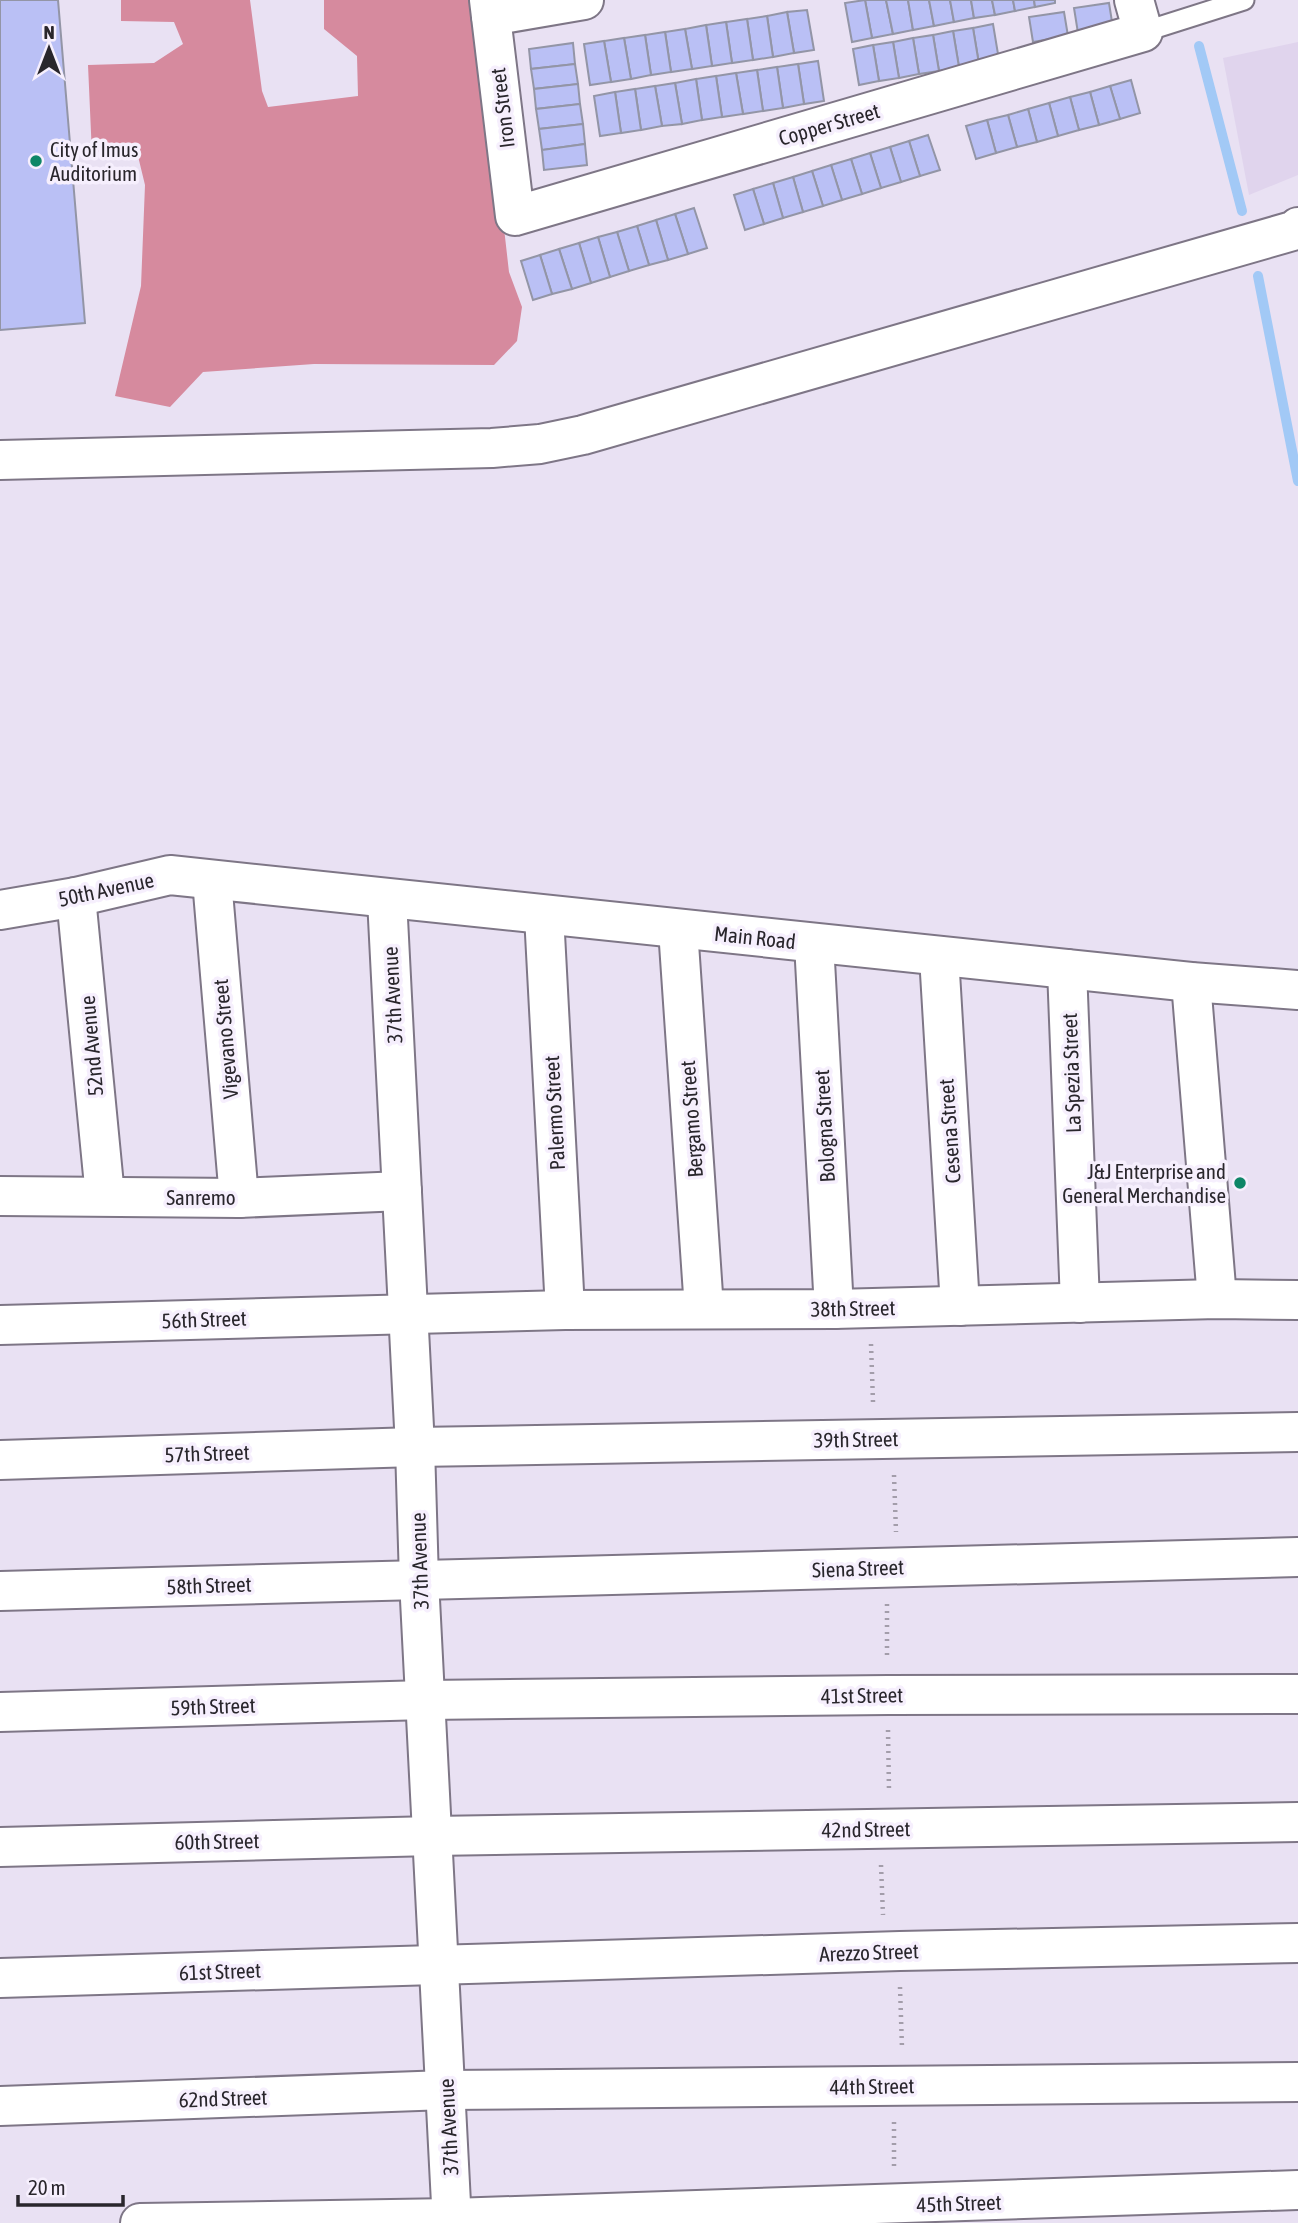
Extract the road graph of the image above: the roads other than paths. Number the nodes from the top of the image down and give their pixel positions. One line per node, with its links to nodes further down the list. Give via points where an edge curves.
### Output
1 (584, 0): 3 (street)
2 (1244, 0): 4 (lane)
3 (490, 8): 5 (street, Iron Street)
4 (1138, 16): 5 (street, Copper Street)
5 (515, 216)
6 (1297, 235): 7 (street, via 540,444)
7 (0, 460)
8 (212, 880): 9 (street, 50th Avenue, via 170,875); 10 (street, Main Road); 22 (street, Vigevano Street)
9 (76, 897): 11 (street, 50th Avenue); 21 (street, 52nd Avenue)
10 (387, 899): 12 (street, Main Road); 19 (street, 37th Avenue)
11 (0, 910)
12 (544, 915): 13 (street, Main Road); 29 (street, Palermo Street)
13 (678, 929): 14 (street, Main Road); 28 (street, Bergamo Street)
14 (814, 943): 15 (street, Main Road); 27 (street, Bologna Street)
15 (939, 956): 16 (street, Main Road); 26 (street, Cesena Street)
16 (1067, 969): 17 (street, Main Road); 25 (street, La Spezia Street)
17 (1191, 982): 18 (street, Main Road); 23 (street)
18 (1298, 990)
19 (402, 1191): 22 (street, Sanremo); 30 (street, 37th Avenue)
20 (0, 1196): 21 (street, Sanremo)
21 (105, 1196): 22 (street, Sanremo)
22 (239, 1198)
23 (1217, 1299): 24 (street, 38th Street); 25 (street, 38th Street)
24 (1298, 1300)
25 (1080, 1303): 26 (street, 38th Street)
26 (960, 1306): 27 (street, 38th Street)
27 (852, 1308): 28 (street, 38th Street)
28 (704, 1309): 29 (street, 38th Street)
29 (565, 1310): 30 (street, 38th Street)
30 (408, 1314): 31 (street, 56th Street); 33 (street, 37th Avenue)
31 (0, 1325)
32 (1298, 1432): 33 (street, 39th Street)
33 (415, 1447): 34 (street, 57th Street); 36 (street, 37th Avenue)
34 (0, 1460)
35 (1298, 1558): 36 (street, Siena Street)
36 (419, 1580): 37 (street, 58th Street); 39 (street, 37th Avenue)
37 (0, 1591)
38 (1298, 1694): 39 (street, 41st Street)
39 (426, 1700): 40 (street, 59th Street); 42 (street, 37th Avenue)
40 (0, 1712)
41 (1298, 1822): 42 (street, 42nd Street)
42 (433, 1836): 43 (street, 60th Street); 45 (street, 37th Avenue)
43 (0, 1847)
44 (1298, 1943): 45 (street, Arezzo Street)
45 (440, 1965): 46 (street, 61st Street); 48 (street, 37th Avenue)
46 (0, 1978)
47 (1298, 2082): 48 (street, 44th Street)
48 (446, 2091): 49 (street, 62nd Street); 51 (street, 37th Avenue)
49 (0, 2106)
50 (1298, 2190): 51 (street, 45th Street)
51 (452, 2220): 52 (street, 45th Street)
52 (139, 2223)

